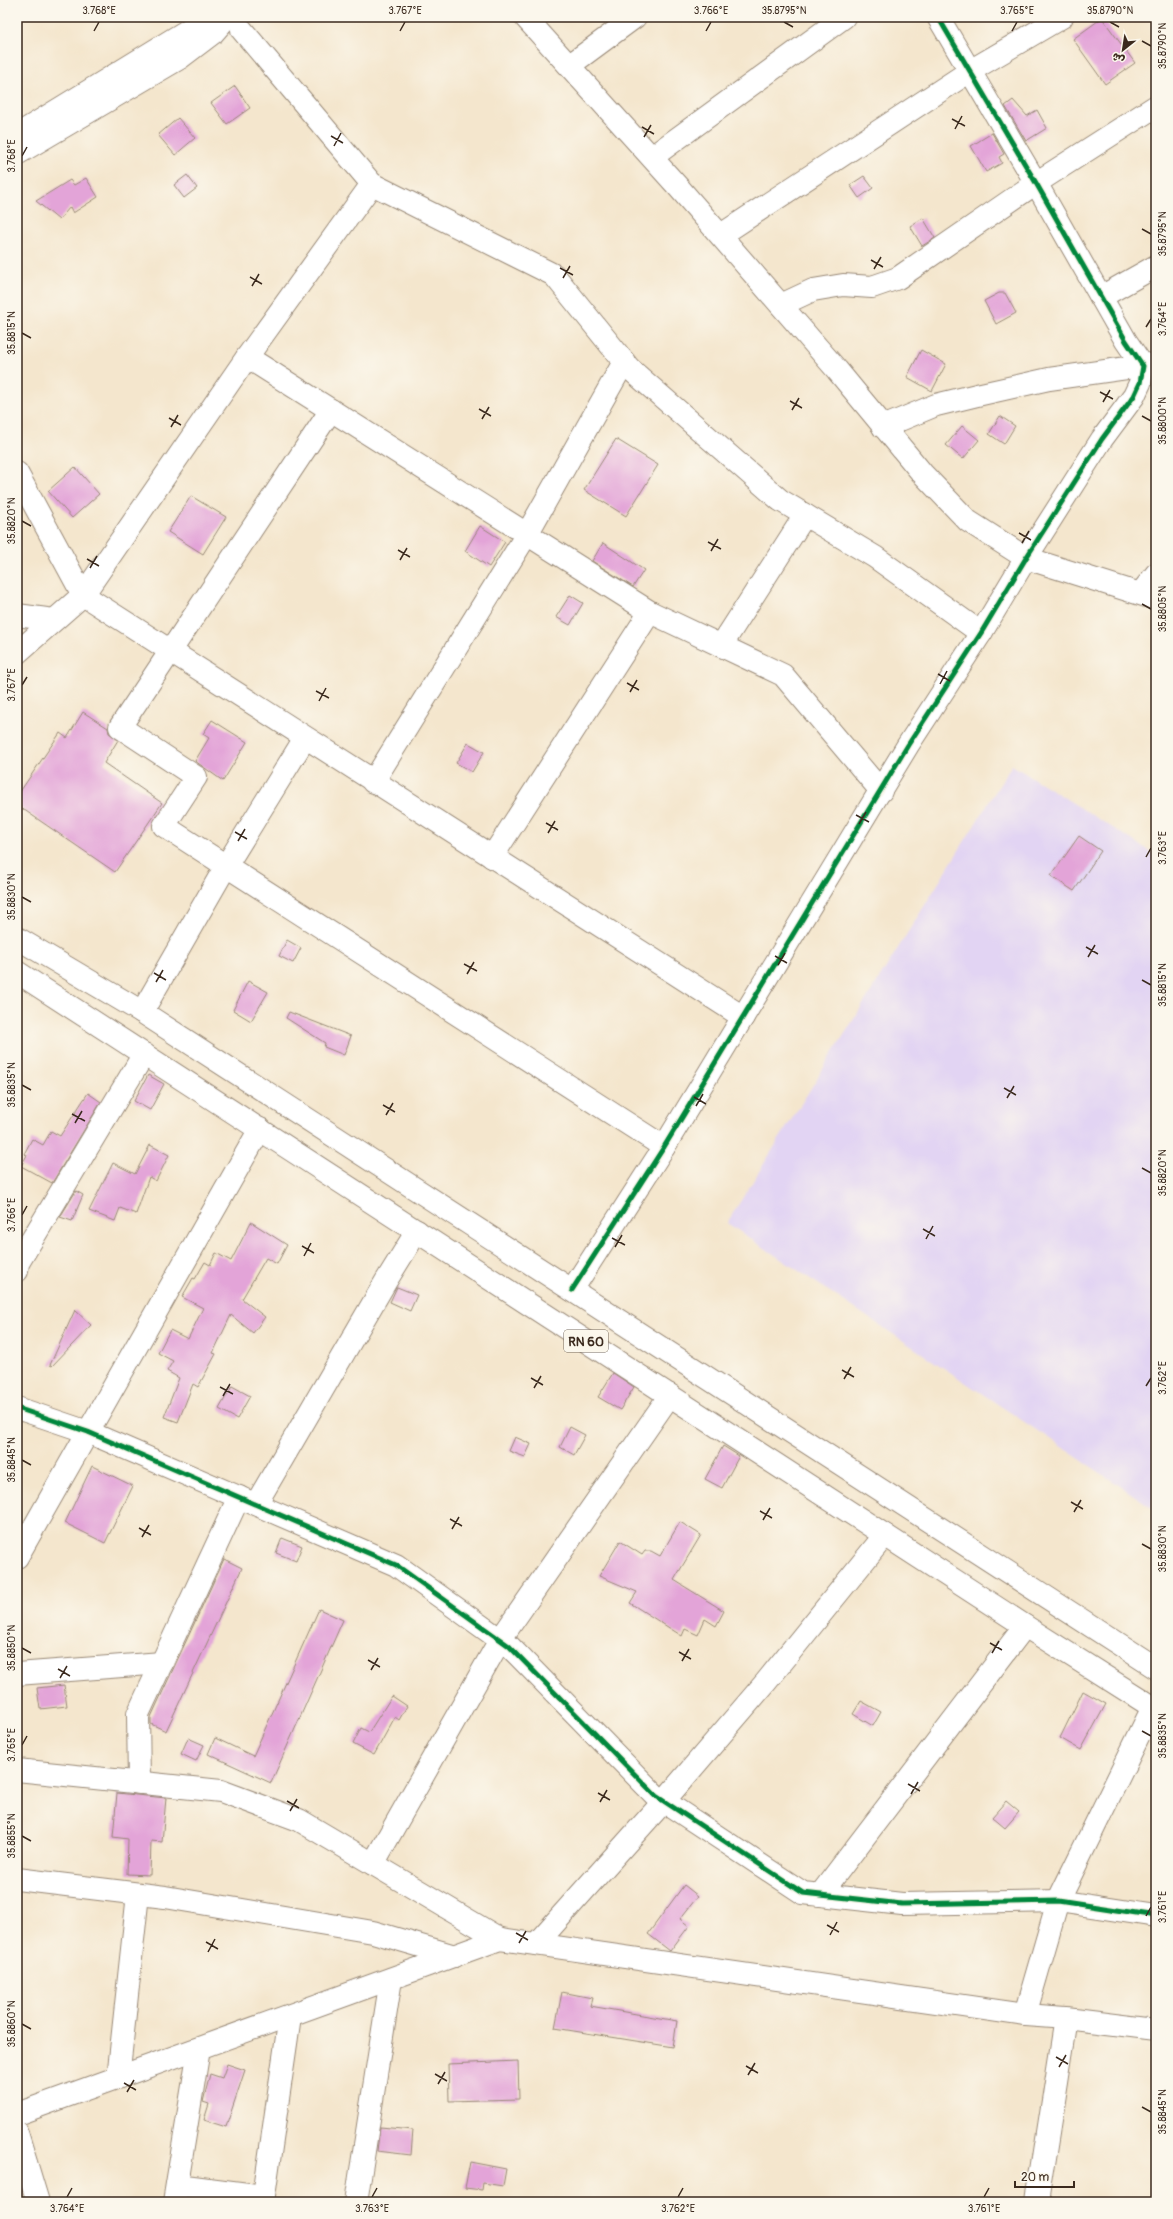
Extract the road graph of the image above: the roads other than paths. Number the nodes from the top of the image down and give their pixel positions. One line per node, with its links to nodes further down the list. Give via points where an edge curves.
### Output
1 (218, 17): 11 (street, via 193,27)
2 (525, 17): 8 (street)
3 (635, 17): 8 (street)
4 (844, 17): 13 (street)
5 (938, 17): 9 (street)
6 (1062, 17): 9 (street)
7 (234, 24): 12 (street, via 212,32 180,58); 15 (street)
8 (570, 65): 13 (street)
9 (970, 71): 14 (street); 16 (street)
10 (1156, 106): 14 (street)
11 (17, 135)
12 (17, 154)
13 (652, 157): 16 (street)
14 (1036, 183): 18 (street); 19 (street, via 898,278 872,287 843,285 813,290)
15 (372, 184): 20 (street); 21 (street, via 554,275)
16 (721, 236): 19 (street)
17 (1156, 266): 18 (street)
18 (1101, 297): 22 (street)
19 (781, 305): 24 (street)
20 (247, 357): 23 (street); 30 (street)
21 (624, 362): 26 (street, via 780,500); 27 (street)
22 (1149, 365): 24 (street, via 1049,379 977,395 936,405); 28 (street, via 1134,396 1102,439)
23 (331, 410): 27 (street); 37 (street)
24 (884, 427): 28 (street, via 922,474 968,521)
25 (17, 473): 30 (street)
26 (805, 515): 35 (street, via 876,556); 36 (street)
27 (527, 534): 32 (street); 40 (street)
28 (1026, 558): 31 (street); 35 (street)
29 (1156, 574): 31 (street)
30 (83, 595): 34 (street); 37 (street)
31 (1149, 596)
32 (650, 612): 36 (street); 42 (street)
33 (17, 614): 34 (street)
34 (54, 620): 38 (street)
35 (981, 633): 41 (street)
36 (721, 646): 41 (street, via 783,675)
37 (171, 651): 39 (street); 43 (street, via 120,726 196,777 164,826)
38 (17, 653)
39 (305, 738): 40 (street); 43 (street)
40 (372, 782): 42 (street)
41 (881, 791): 47 (street)
42 (492, 857): 47 (street)
43 (226, 866): 46 (street); 50 (street)
44 (17, 938): 46 (street, RN 60)
45 (17, 972): 48 (street, RN 60)
46 (142, 1012): 53 (street, RN 60)
47 (743, 1017): 50 (street)
48 (144, 1054): 49 (street, RN 60); 52 (street, via 18,1263)
49 (260, 1129): 51 (street, RN 60); 56 (street)
50 (664, 1147): 53 (street)
51 (417, 1231): 54 (street, RN 60); 57 (street)
52 (17, 1270)
53 (572, 1290): 63 (street, RN 60)
54 (670, 1395): 58 (street, RN 60); 61 (street)
55 (17, 1408): 56 (street)
56 (88, 1432): 57 (street); 59 (street)
57 (248, 1501): 61 (street, via 396,1565); 62 (street)
58 (885, 1535): 60 (street, RN 60); 68 (street, via 766,1682)
59 (17, 1557)
60 (1025, 1626): 65 (street, RN 60); 72 (street)
61 (500, 1640): 68 (street, via 509,1646 656,1796); 69 (street)
62 (162, 1663): 64 (street); 67 (street, via 138,1714)
63 (1156, 1668)
64 (17, 1674)
65 (1155, 1708): 73 (street)
66 (17, 1770): 67 (street)
67 (139, 1783): 69 (street, via 221,1791 299,1820)
68 (664, 1801): 72 (street, via 803,1893); 76 (street)
69 (373, 1864): 75 (street)
70 (17, 1879): 71 (street)
71 (138, 1894): 77 (street, via 373,1932); 84 (street)
72 (820, 1895): 73 (street, via 902,1904)
73 (1058, 1901): 74 (street); 79 (street)
74 (1156, 1916)
75 (500, 1939): 76 (street); 77 (street)
76 (536, 1944): 79 (street)
77 (455, 1956): 78 (street)
78 (391, 1979): 80 (street); 90 (street)
79 (1025, 2015): 81 (street)
80 (290, 2016): 83 (street); 88 (street)
81 (1066, 2018): 82 (street); 91 (street)
82 (1156, 2029)
83 (200, 2049): 84 (street); 87 (street)
84 (118, 2078): 85 (street)
85 (17, 2114)
86 (17, 2133): 89 (street)
87 (175, 2194): 88 (street)
88 (263, 2199)
89 (38, 2202)
90 (356, 2202)
91 (1037, 2202)

